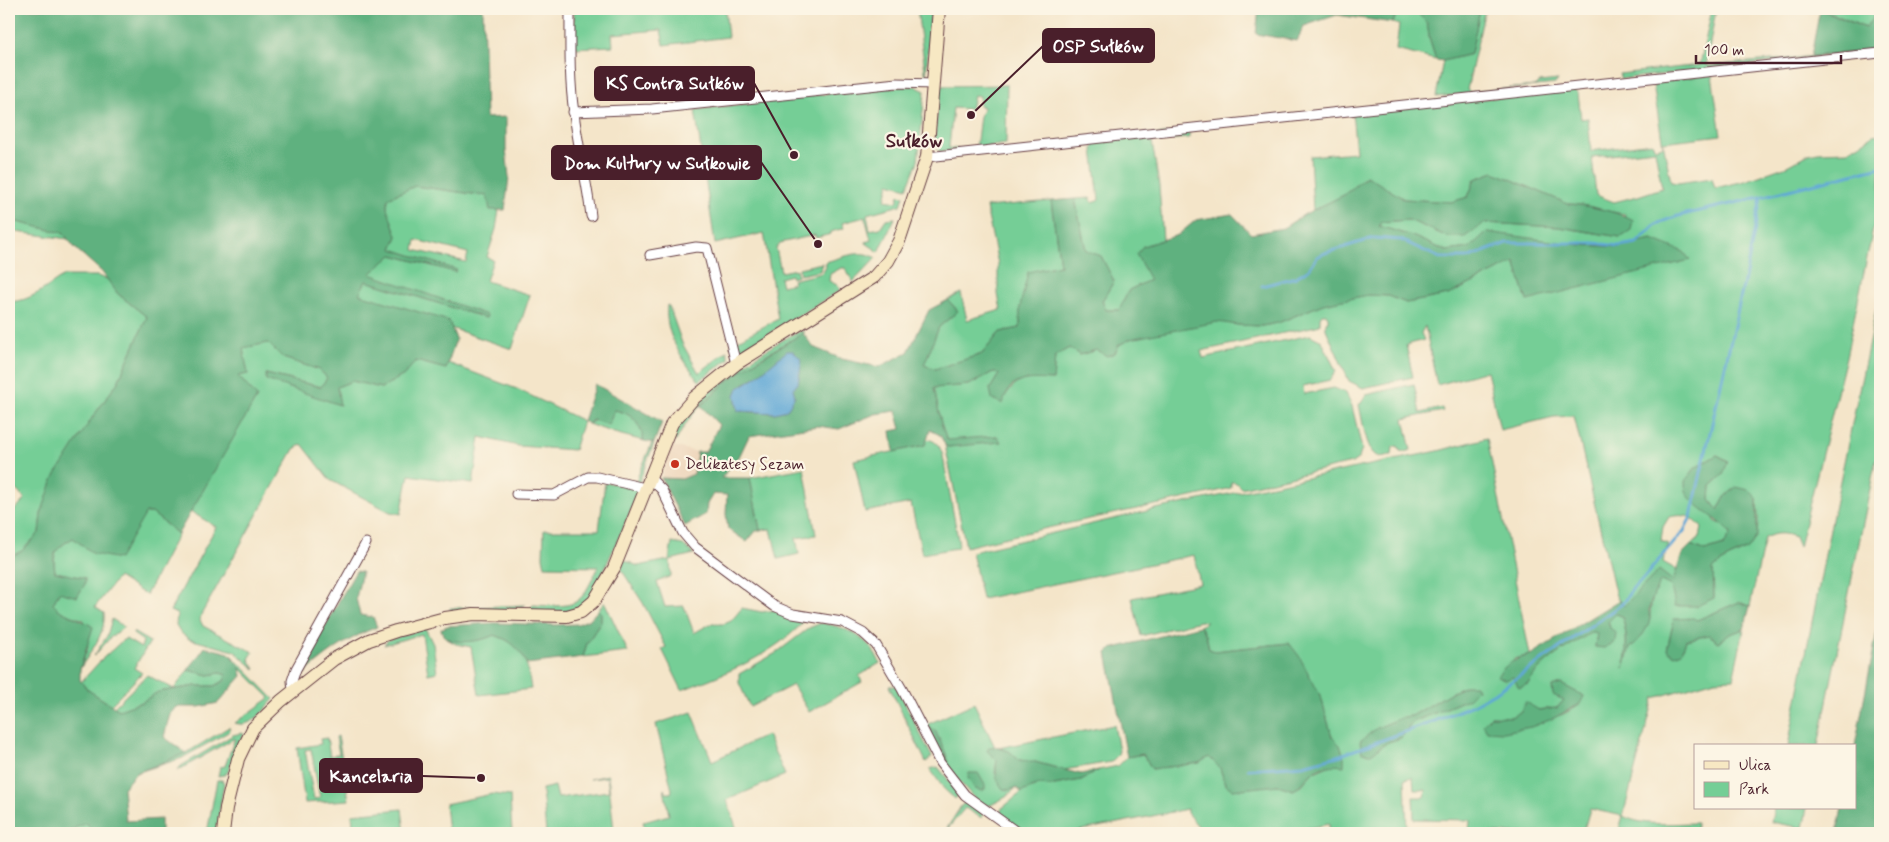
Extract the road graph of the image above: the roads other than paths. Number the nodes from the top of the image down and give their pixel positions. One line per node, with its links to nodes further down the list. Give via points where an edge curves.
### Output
1 (570, 9): 5 (street)
2 (939, 9): 4 (street)
3 (1880, 52): 6 (street)
4 (933, 84): 5 (street, via 897,83 652,109); 6 (street)
5 (574, 112): 7 (street)
6 (927, 157): 9 (street, via 898,241 888,261 874,277)
7 (591, 216)
8 (650, 255): 9 (street, via 696,246 707,248)
9 (736, 364): 10 (street, via 699,393 672,423)
10 (648, 483): 11 (street, via 588,477 554,495); 13 (street, via 614,568 594,601 582,612 567,616 474,614 405,628 369,640 334,658); 15 (street, via 662,490 683,533 694,547 774,606 793,614 842,622 863,633 876,645 940,763 965,795)
11 (516, 494)
12 (366, 543): 13 (street, via 296,669)
13 (292, 690): 14 (street, via 253,728 238,760)
14 (223, 833)
15 (1018, 833)

